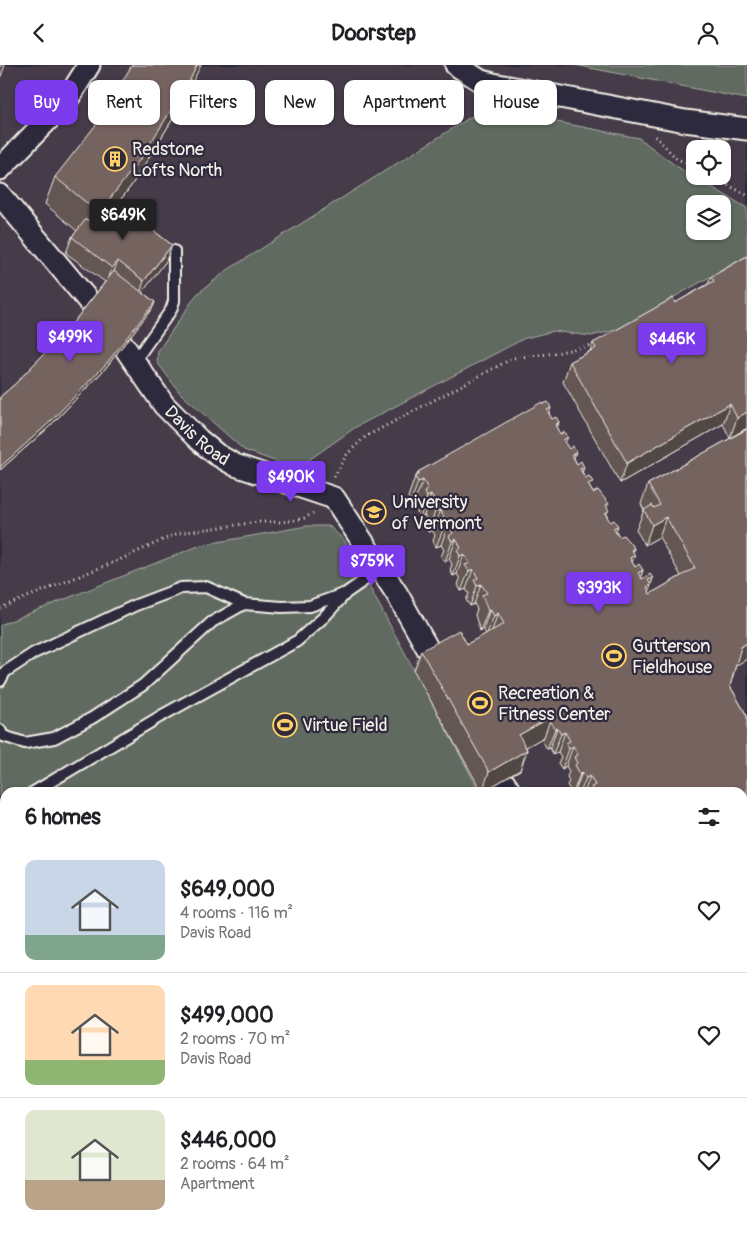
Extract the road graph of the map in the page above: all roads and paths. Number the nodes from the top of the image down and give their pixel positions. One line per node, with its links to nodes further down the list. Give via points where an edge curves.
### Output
1 (88, 65): 6 (street, via 68,100)
2 (456, 65): 3 (street, via 481,81)
3 (631, 110): 4 (street); 5 (path, via 676,158)
4 (747, 129)
5 (686, 163)
6 (0, 169)
7 (728, 185): 9 (path)
8 (0, 195): 12 (street, Davis Road, via 112,329)
9 (747, 195)
10 (174, 251): 12 (lane, via 174,301 171,310)
11 (604, 343): 13 (path, via 513,358 365,437 347,454 334,473)
12 (134, 361): 13 (street, Davis Road, via 164,405 216,453 235,465)
13 (334, 498): 14 (street); 17 (path, via 305,518 178,533)
14 (382, 568): 15 (lane); 18 (street)
15 (346, 593): 16 (lane, via 310,606); 21 (lane, via 297,641 161,716)
16 (244, 604): 19 (lane, via 206,587 182,588 136,605 34,653 5,672); 20 (lane, via 212,622 143,685 54,738 25,743 3,736)
17 (0, 609)
18 (434, 660)
19 (0, 681)
20 (0, 730)
21 (42, 787)

